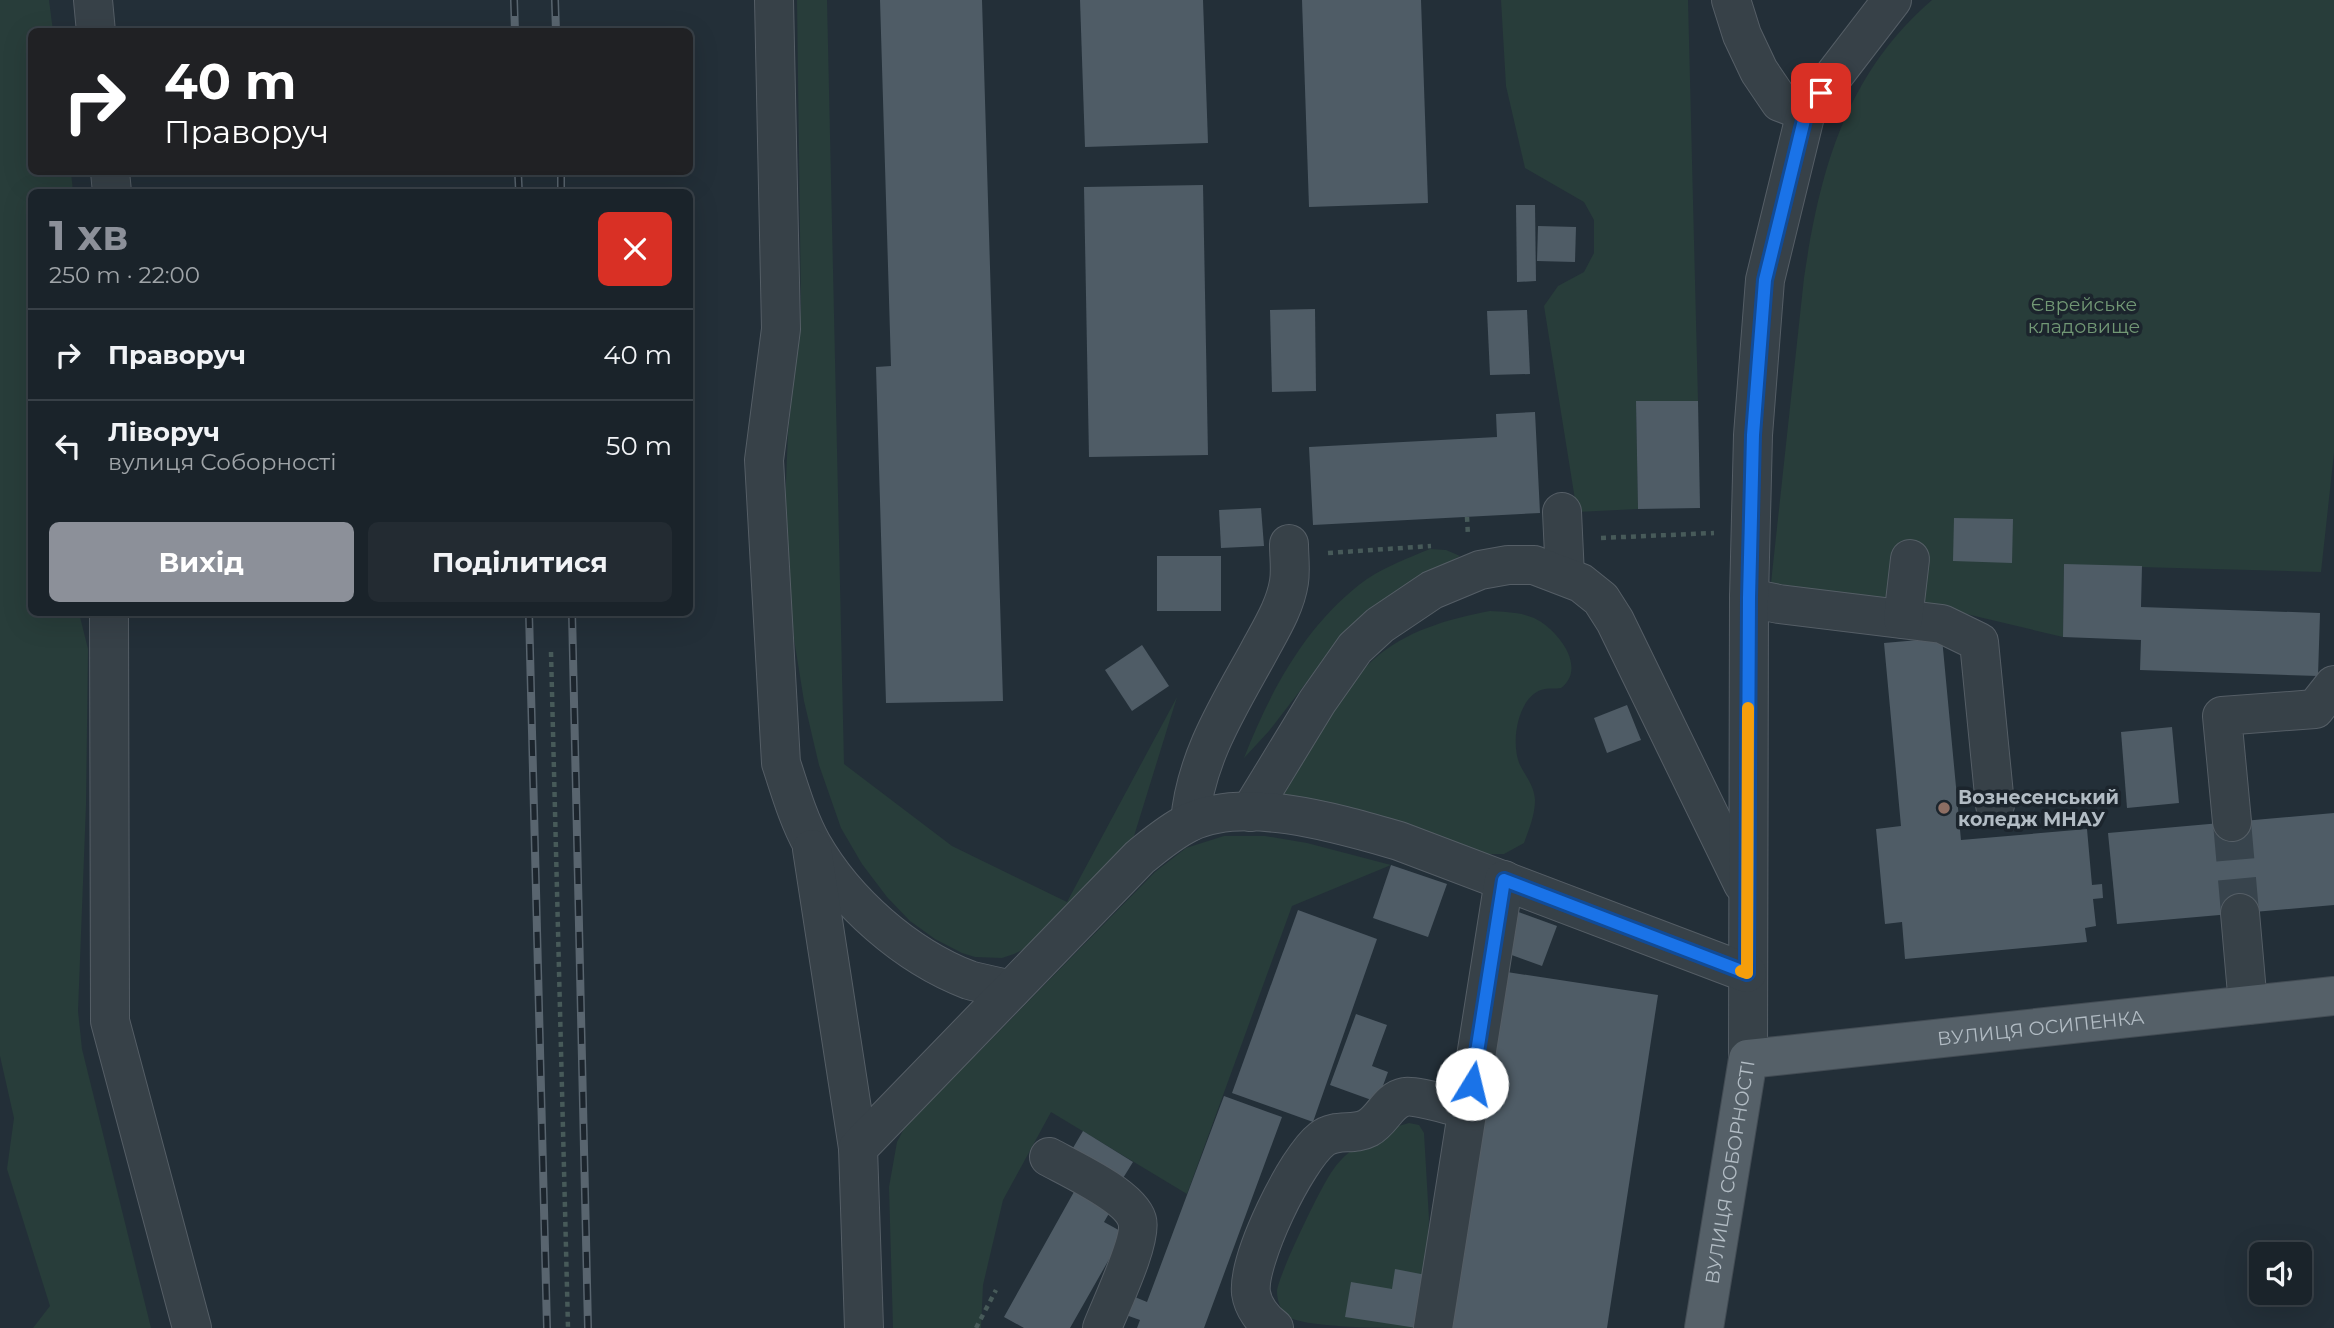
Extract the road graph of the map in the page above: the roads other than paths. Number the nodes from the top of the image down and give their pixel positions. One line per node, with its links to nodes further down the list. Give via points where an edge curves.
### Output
1 (93, 0): 5 (street)
2 (774, 0): 19 (street, via 781,329 764,460 781,763)
3 (1731, 0): 6 (street, via 1759,71 1780,102)
4 (1892, 0): 6 (street, ВУЛИЦЯ СОБОРНОСТІ)
5 (96, 28)
6 (1806, 112): 11 (street, ВУЛИЦЯ СОБОРНОСТІ, via 1765,280 1753,435)
7 (1562, 512): 10 (street)
8 (1289, 544): 17 (street, via 1285,596 1212,736 1194,789)
9 (1910, 559): 13 (street)
10 (1565, 576): 16 (street, via 1534,565 1480,569 1432,590 1380,625 1355,648 1317,702); 21 (street, via 1601,600 1615,621)
11 (1749, 598): 13 (street); 21 (street, ВУЛИЦЯ СОБОРНОСТІ)
12 (109, 616): 31 (street, via 110,1021)
13 (1903, 619): 15 (street, via 1942,624 1979,642)
14 (2334, 685): 18 (street, via 2315,709 2222,716)
15 (1995, 805)
16 (1250, 812): 17 (street); 20 (street, via 1362,830)
17 (1189, 822): 24 (street, via 1140,857)
18 (2232, 822)
19 (812, 844): 24 (street, via 862,908 894,937 931,962 970,980); 29 (street)
20 (1504, 880): 23 (street); 28 (street)
21 (1746, 892): 23 (street, ВУЛИЦЯ СОБОРНОСТІ)
22 (2240, 913): 26 (street)
23 (1747, 973): 27 (street, ВУЛИЦЯ СОБОРНОСТІ)
24 (1011, 990): 29 (street)
25 (2334, 996): 26 (main road, ВУЛИЦЯ ОСИПЕНКА)
26 (2248, 1005): 27 (main road, ВУЛИЦЯ ОСИПЕНКА)
27 (1748, 1059): 36 (main road, ВУЛИЦЯ СОБОРНОСТІ)
28 (1468, 1110): 34 (street, via 1406,1097 1391,1103 1368,1128 1336,1132 1322,1139 1297,1169 1278,1205 1252,1275 1256,1307); 35 (street)
29 (858, 1148): 32 (street)
30 (1049, 1157): 33 (street, via 1116,1195 1138,1220 1137,1237)
31 (192, 1328)
32 (864, 1328)
33 (1102, 1328)
34 (1274, 1328)
35 (1433, 1328)
36 (1704, 1328)

